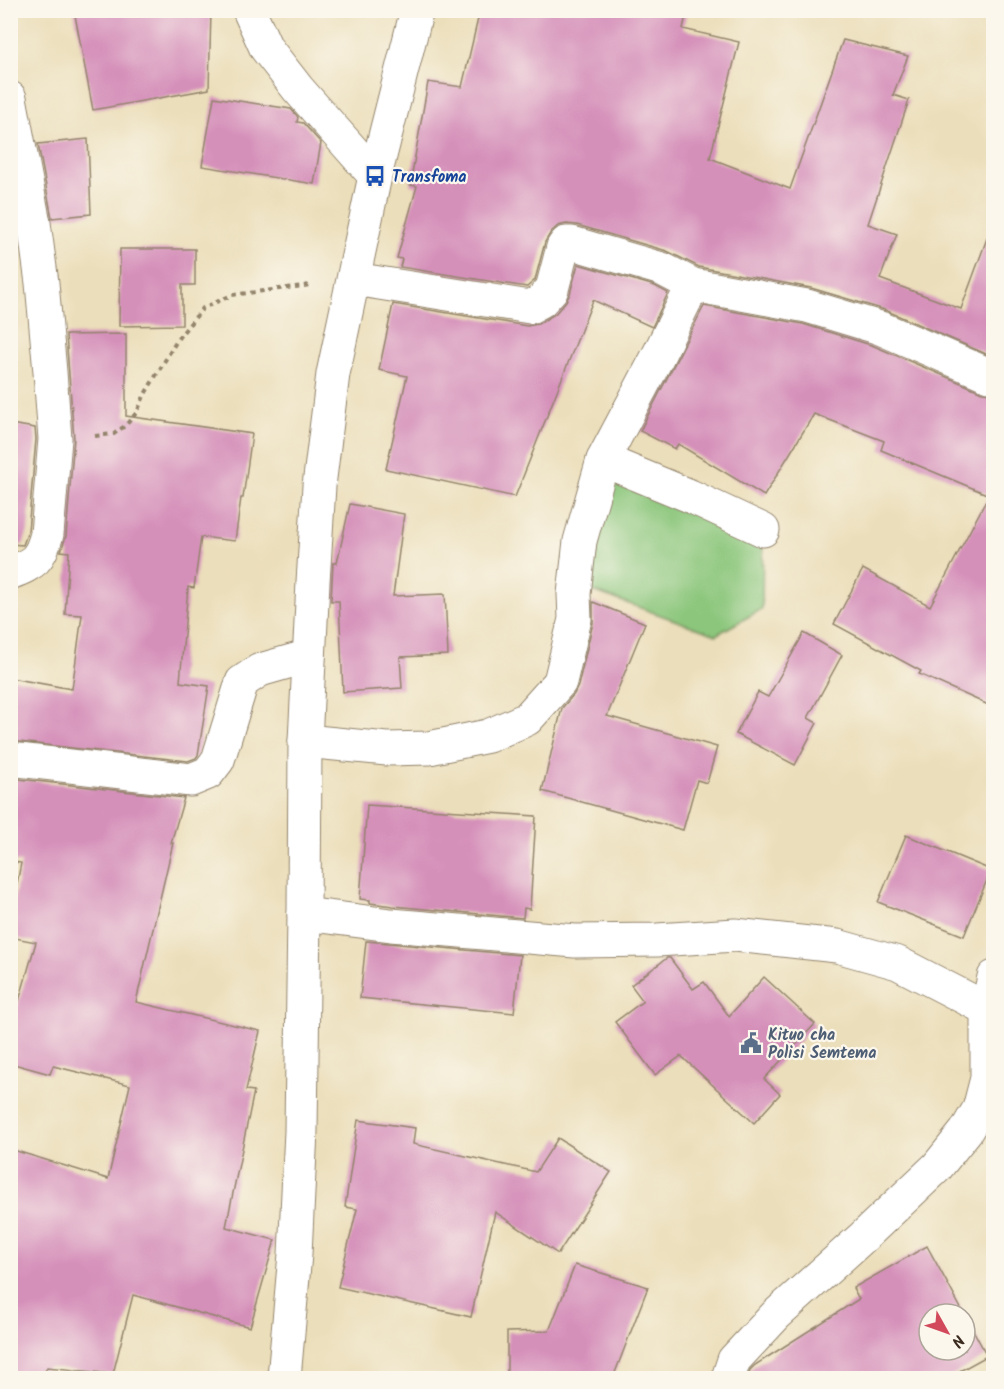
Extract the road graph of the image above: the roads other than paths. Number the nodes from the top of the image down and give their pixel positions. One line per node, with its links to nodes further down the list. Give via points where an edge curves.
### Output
1 (249, 10): 4 (street, via 266,48)
2 (417, 10): 4 (street)
3 (10, 98): 10 (street, via 42,283 55,439 44,548 37,560)
4 (375, 176): 5 (street)
5 (354, 279): 6 (street, via 530,307 552,289 563,247 572,243 662,269); 11 (street, via 331,386)
6 (693, 285): 7 (street, via 807,306 880,328); 8 (street)
7 (989, 375)
8 (603, 460): 9 (street); 12 (street, via 580,541 575,620 560,682 527,718 488,736 429,748 387,749)
9 (763, 530)
10 (10, 573)
11 (309, 656): 12 (street); 13 (street, via 260,670 242,682 218,760 208,773 191,780)
12 (305, 741): 14 (street)
13 (10, 759)
14 (304, 914): 16 (street, via 575,941 735,935 837,946 898,963); 17 (street, via 296,1254)
15 (993, 978): 16 (street)
16 (987, 1009): 18 (street, via 987,1078 979,1109 966,1131 937,1167 776,1315 734,1360)
17 (284, 1378)
18 (728, 1378)

